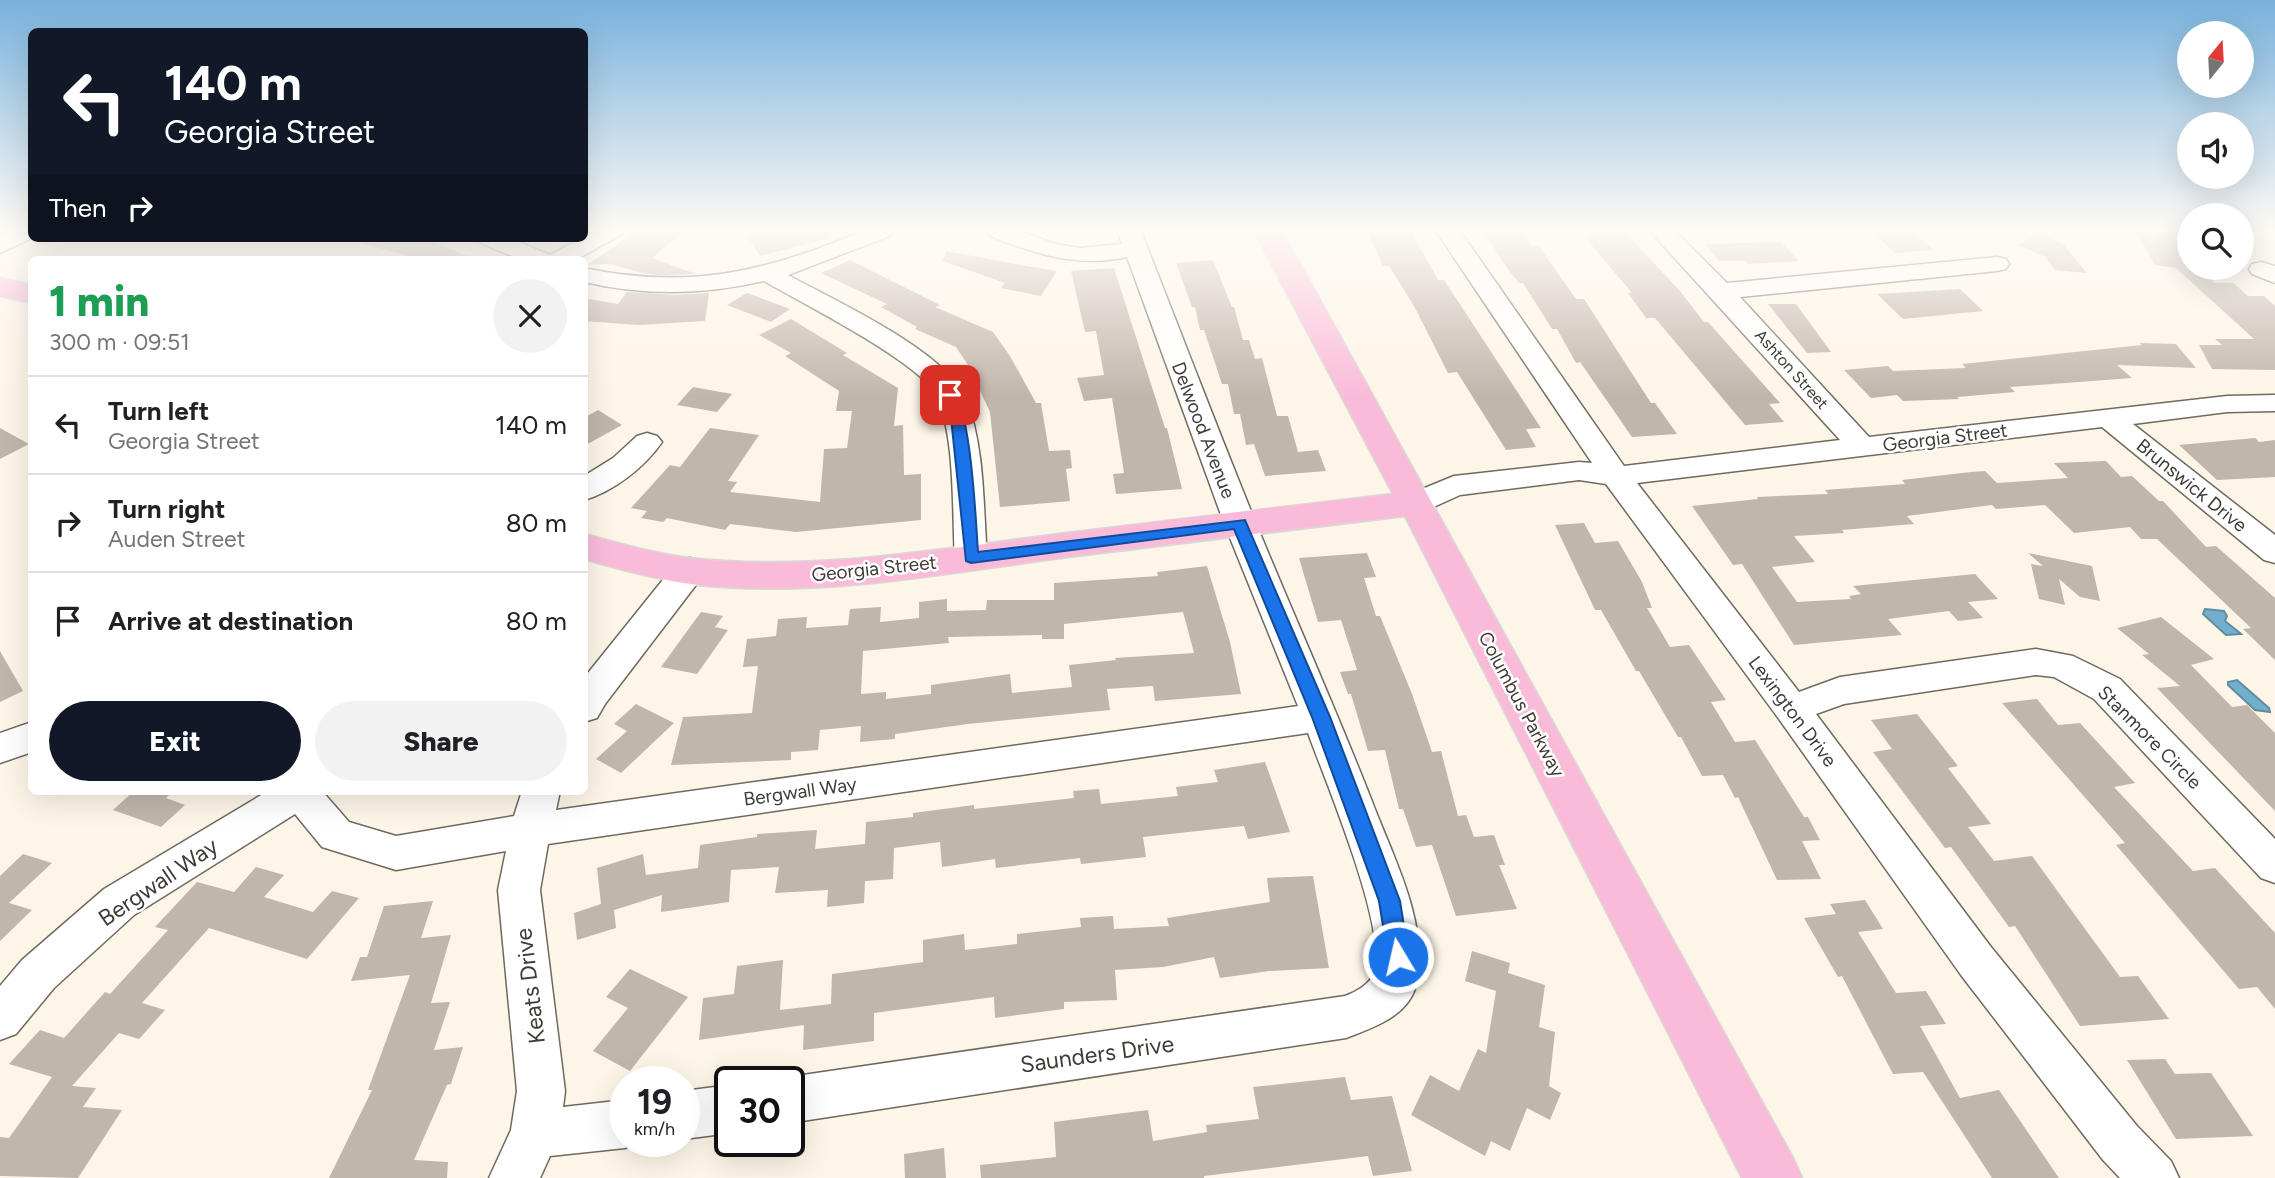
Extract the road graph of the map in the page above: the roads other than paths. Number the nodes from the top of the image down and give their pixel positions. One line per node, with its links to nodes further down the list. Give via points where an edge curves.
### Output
1 (790, 286): 20 (street, via 919,360 950,395 958,418)
2 (1150, 286): 17 (street, Delwood Avenue)
3 (1298, 286): 16 (main road, Columbus Parkway)
4 (1486, 286): 14 (street, Lexington Drive)
5 (1716, 286): 8 (street, Ashton Street)
6 (1772, 286): 8 (street)
7 (0, 287): 9 (main road)
8 (1721, 291): 13 (street, Ashton Street)
9 (28, 293)
10 (2275, 403): 11 (street, Georgia Street)
11 (2108, 418): 13 (street, Georgia Street); 19 (street, Brunswick Drive)
12 (647, 442): 15 (street, via 624,465)
13 (1862, 447): 14 (street, Georgia Street)
14 (1616, 476): 16 (street, Georgia Street, via 1595,492 1466,508); 23 (street, Lexington Drive)
15 (588, 488)
16 (1416, 503): 17 (main road, Georgia Street); 37 (main road, Columbus Parkway)
17 (1240, 523): 20 (main road, Georgia Street); 24 (street, Delwood Avenue)
18 (588, 547): 21 (main road, Georgia Street, via 638,562)
19 (2275, 552)
20 (971, 558): 21 (main road, Georgia Street, via 785,577)
21 (690, 569): 22 (street)
22 (588, 703)
23 (1792, 709): 30 (street, Stanmore Circle, via 1840,691 2036,662 2061,665 2106,689); 38 (street, Lexington Drive, via 1976,961 2120,1143)
24 (1321, 717): 29 (street, Bergwall Way, via 586,821); 31 (street, Delwood Avenue, via 1390,901 1398,957)
25 (28, 738): 26 (street)
26 (0, 748)
27 (294, 795): 32 (street, Bergwall Way, via 119,902 38,974)
28 (303, 795): 29 (street, Bergwall Way, via 336,835 396,853)
29 (536, 811): 35 (street, Keats Drive, via 519,890 538,1043 541,1091)
30 (2275, 866)
31 (1394, 985): 33 (street, Saunders Drive, via 1373,1006 1346,1017)
32 (0, 1018)
33 (805, 1098)
34 (609, 1126): 35 (street)
35 (536, 1134): 36 (street, Keats Drive)
36 (514, 1178)
37 (1773, 1178)
38 (2154, 1178)

